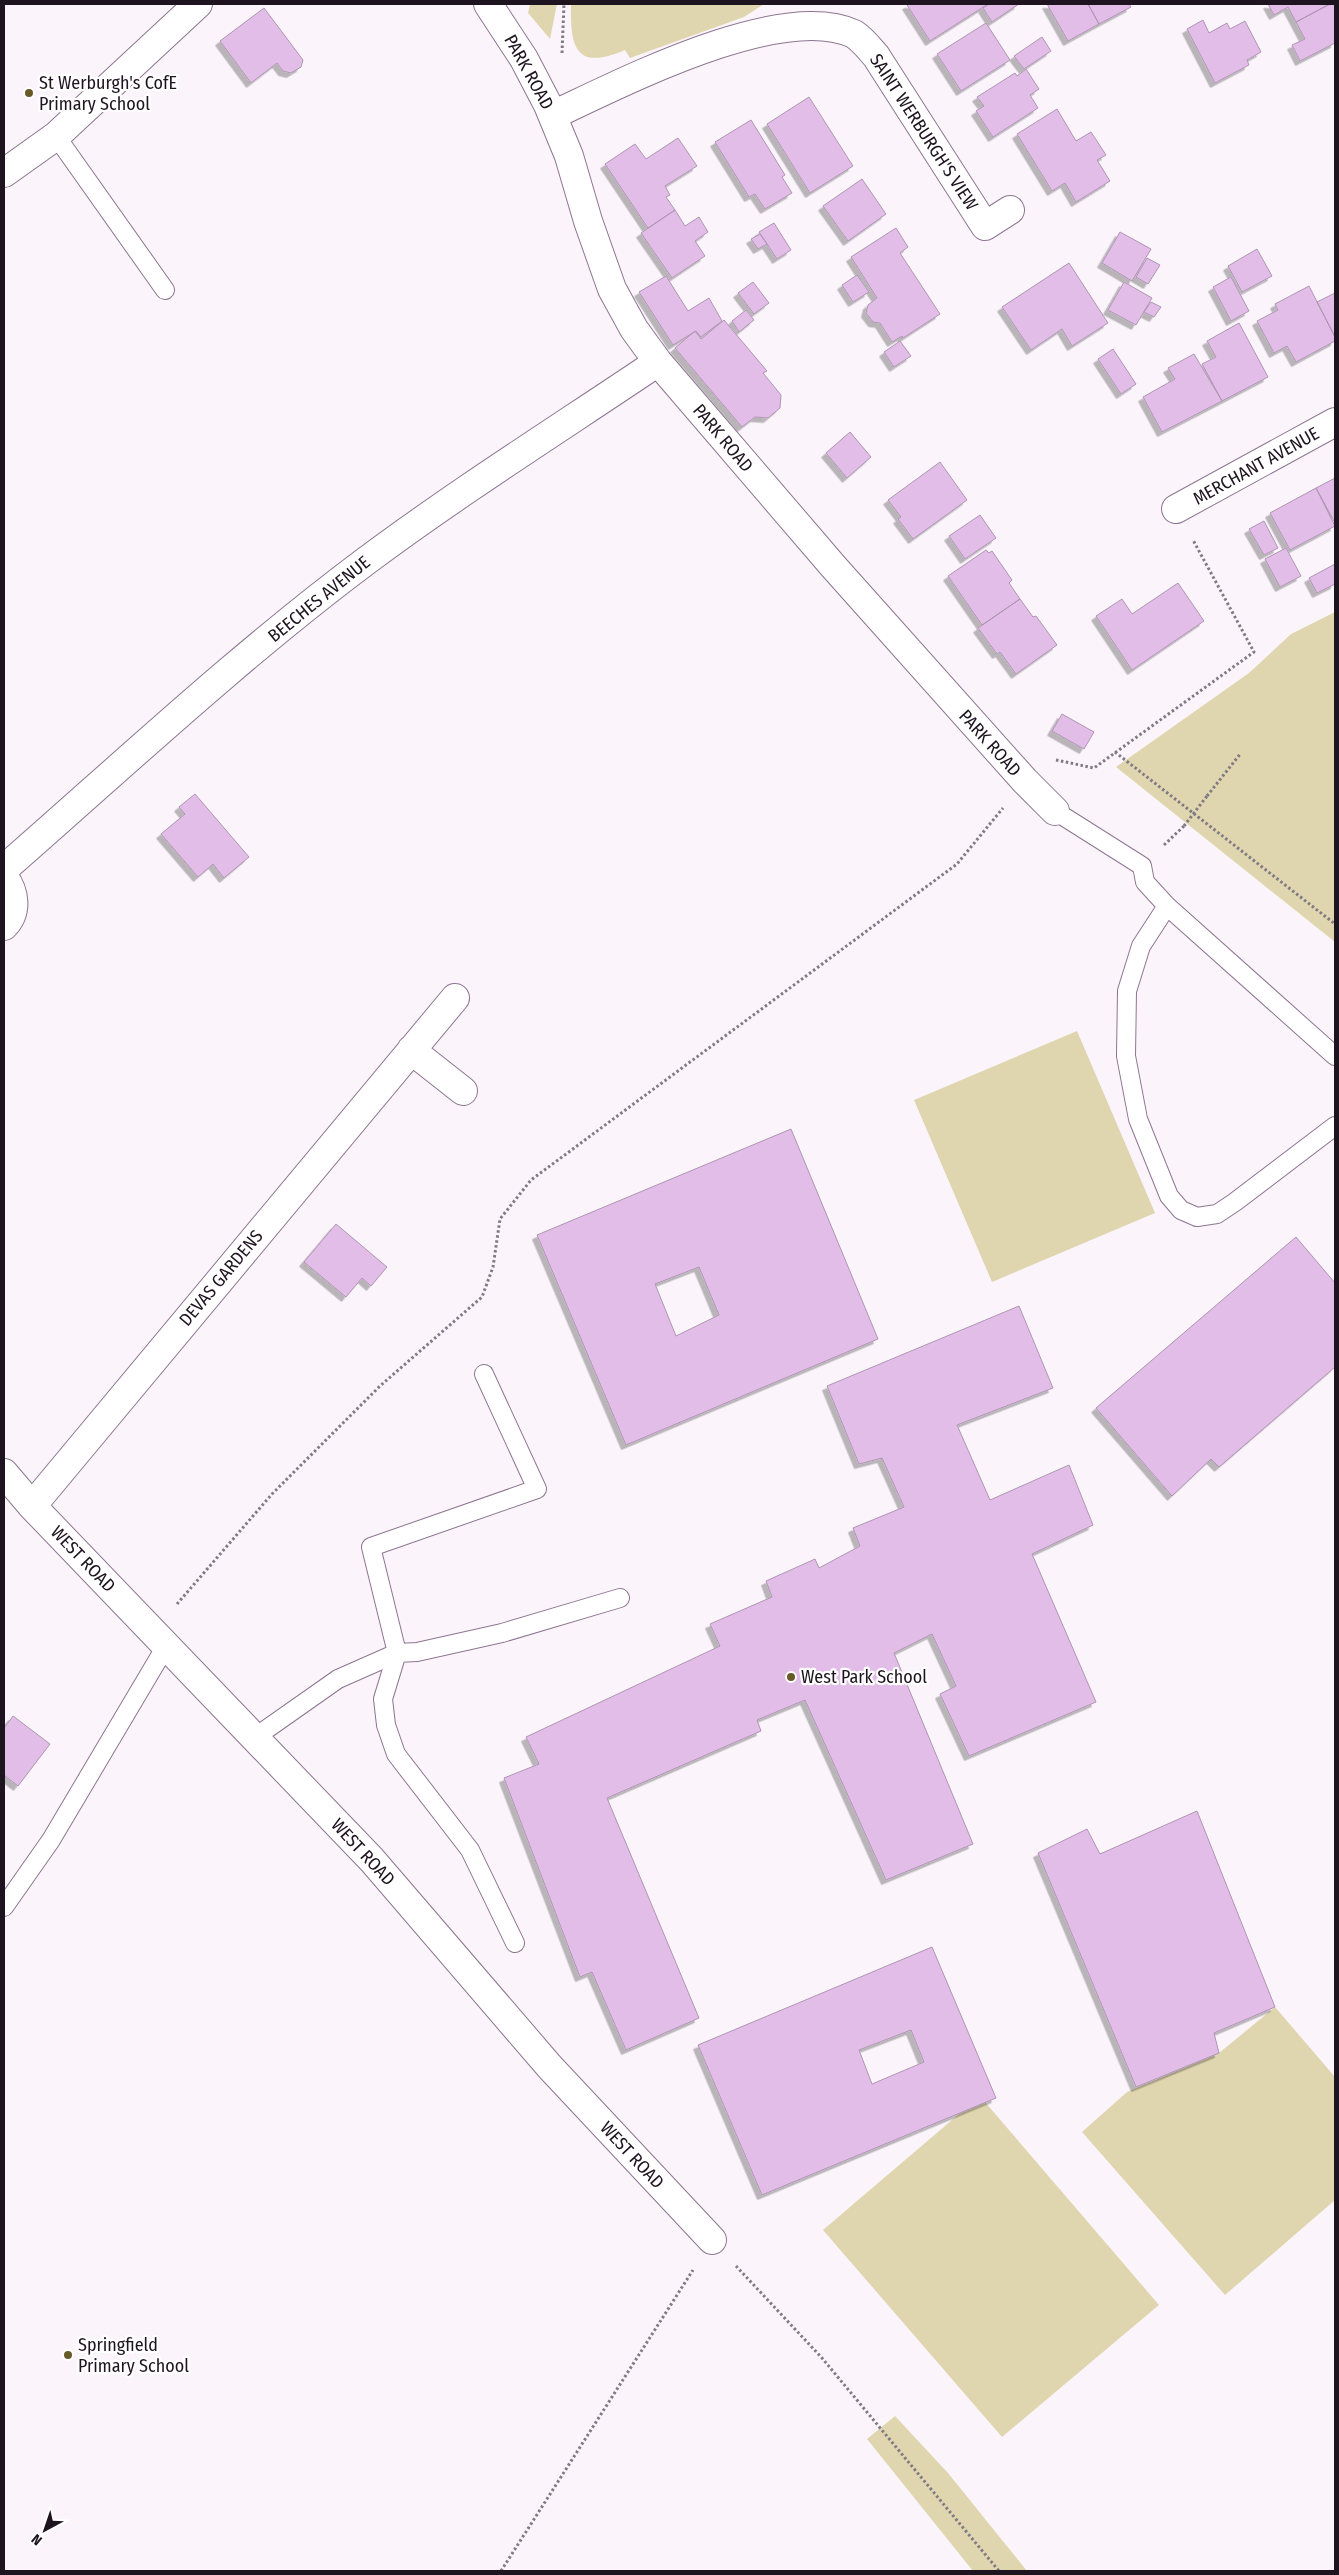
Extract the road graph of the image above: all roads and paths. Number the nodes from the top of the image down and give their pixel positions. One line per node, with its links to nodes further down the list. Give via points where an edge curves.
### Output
1 (198, 4): 5 (street)
2 (488, 4): 4 (street, PARK ROAD, via 524,59)
3 (808, 14): 4 (street, SAINT WERBURGH'S VIEW, via 720,39); 7 (street, SAINT WERBURGH'S VIEW, via 854,34 876,56 984,226)
4 (553, 115): 9 (street, PARK ROAD, via 612,289 634,329)
5 (56, 136): 6 (street); 8 (lane)
6 (4, 173)
7 (1010, 210)
8 (164, 290)
9 (658, 362): 14 (street, PARK ROAD, via 833,566); 17 (street, BEECHES AVENUE, via 420,521 364,563 248,656)
10 (1335, 422): 11 (street, MERCHANT AVENUE)
11 (1176, 509): 12 (path, via 1254,652)
12 (1116, 752): 14 (path, via 1094,768 1051,759); 20 (path)
13 (1241, 753): 16 (path, bridge)
14 (1025, 781): 15 (street, PARK ROAD); 31 (path, via 957,864 531,1180 500,1219 493,1267 482,1297 380,1386 272,1494)
15 (1055, 811): 19 (lane, via 1142,866 1145,882)
16 (1184, 826)
17 (4, 869)
18 (4, 877): 21 (street, via 11,887 14,905)
19 (1167, 906): 24 (lane); 26 (lane, via 1141,946 1127,991 1126,1056 1138,1120 1169,1196 1181,1210 1197,1217 1216,1214)
20 (1335, 924)
21 (4, 926)
22 (455, 998): 23 (street, DEVAS GARDENS)
23 (411, 1050): 25 (street); 29 (street, DEVAS GARDENS)
24 (1335, 1056)
25 (463, 1091)
26 (1335, 1126)
27 (484, 1374): 32 (lane, via 537,1489 371,1547)
28 (4, 1474): 29 (street, WEST ROAD)
29 (32, 1506): 31 (street, WEST ROAD)
30 (620, 1598): 32 (lane, via 502,1633 417,1652)
31 (159, 1639): 33 (street, WEST ROAD); 34 (lane, via 51,1840)
32 (398, 1653): 33 (lane, via 338,1679); 35 (lane, via 383,1699 386,1725 396,1754 470,1850)
33 (254, 1738): 36 (street, WEST ROAD, via 372,1860 549,2066)
34 (4, 1906)
35 (516, 1943)
36 (712, 2240): 37 (path); 38 (path, via 822,2358)
37 (500, 2571)
38 (999, 2571)

